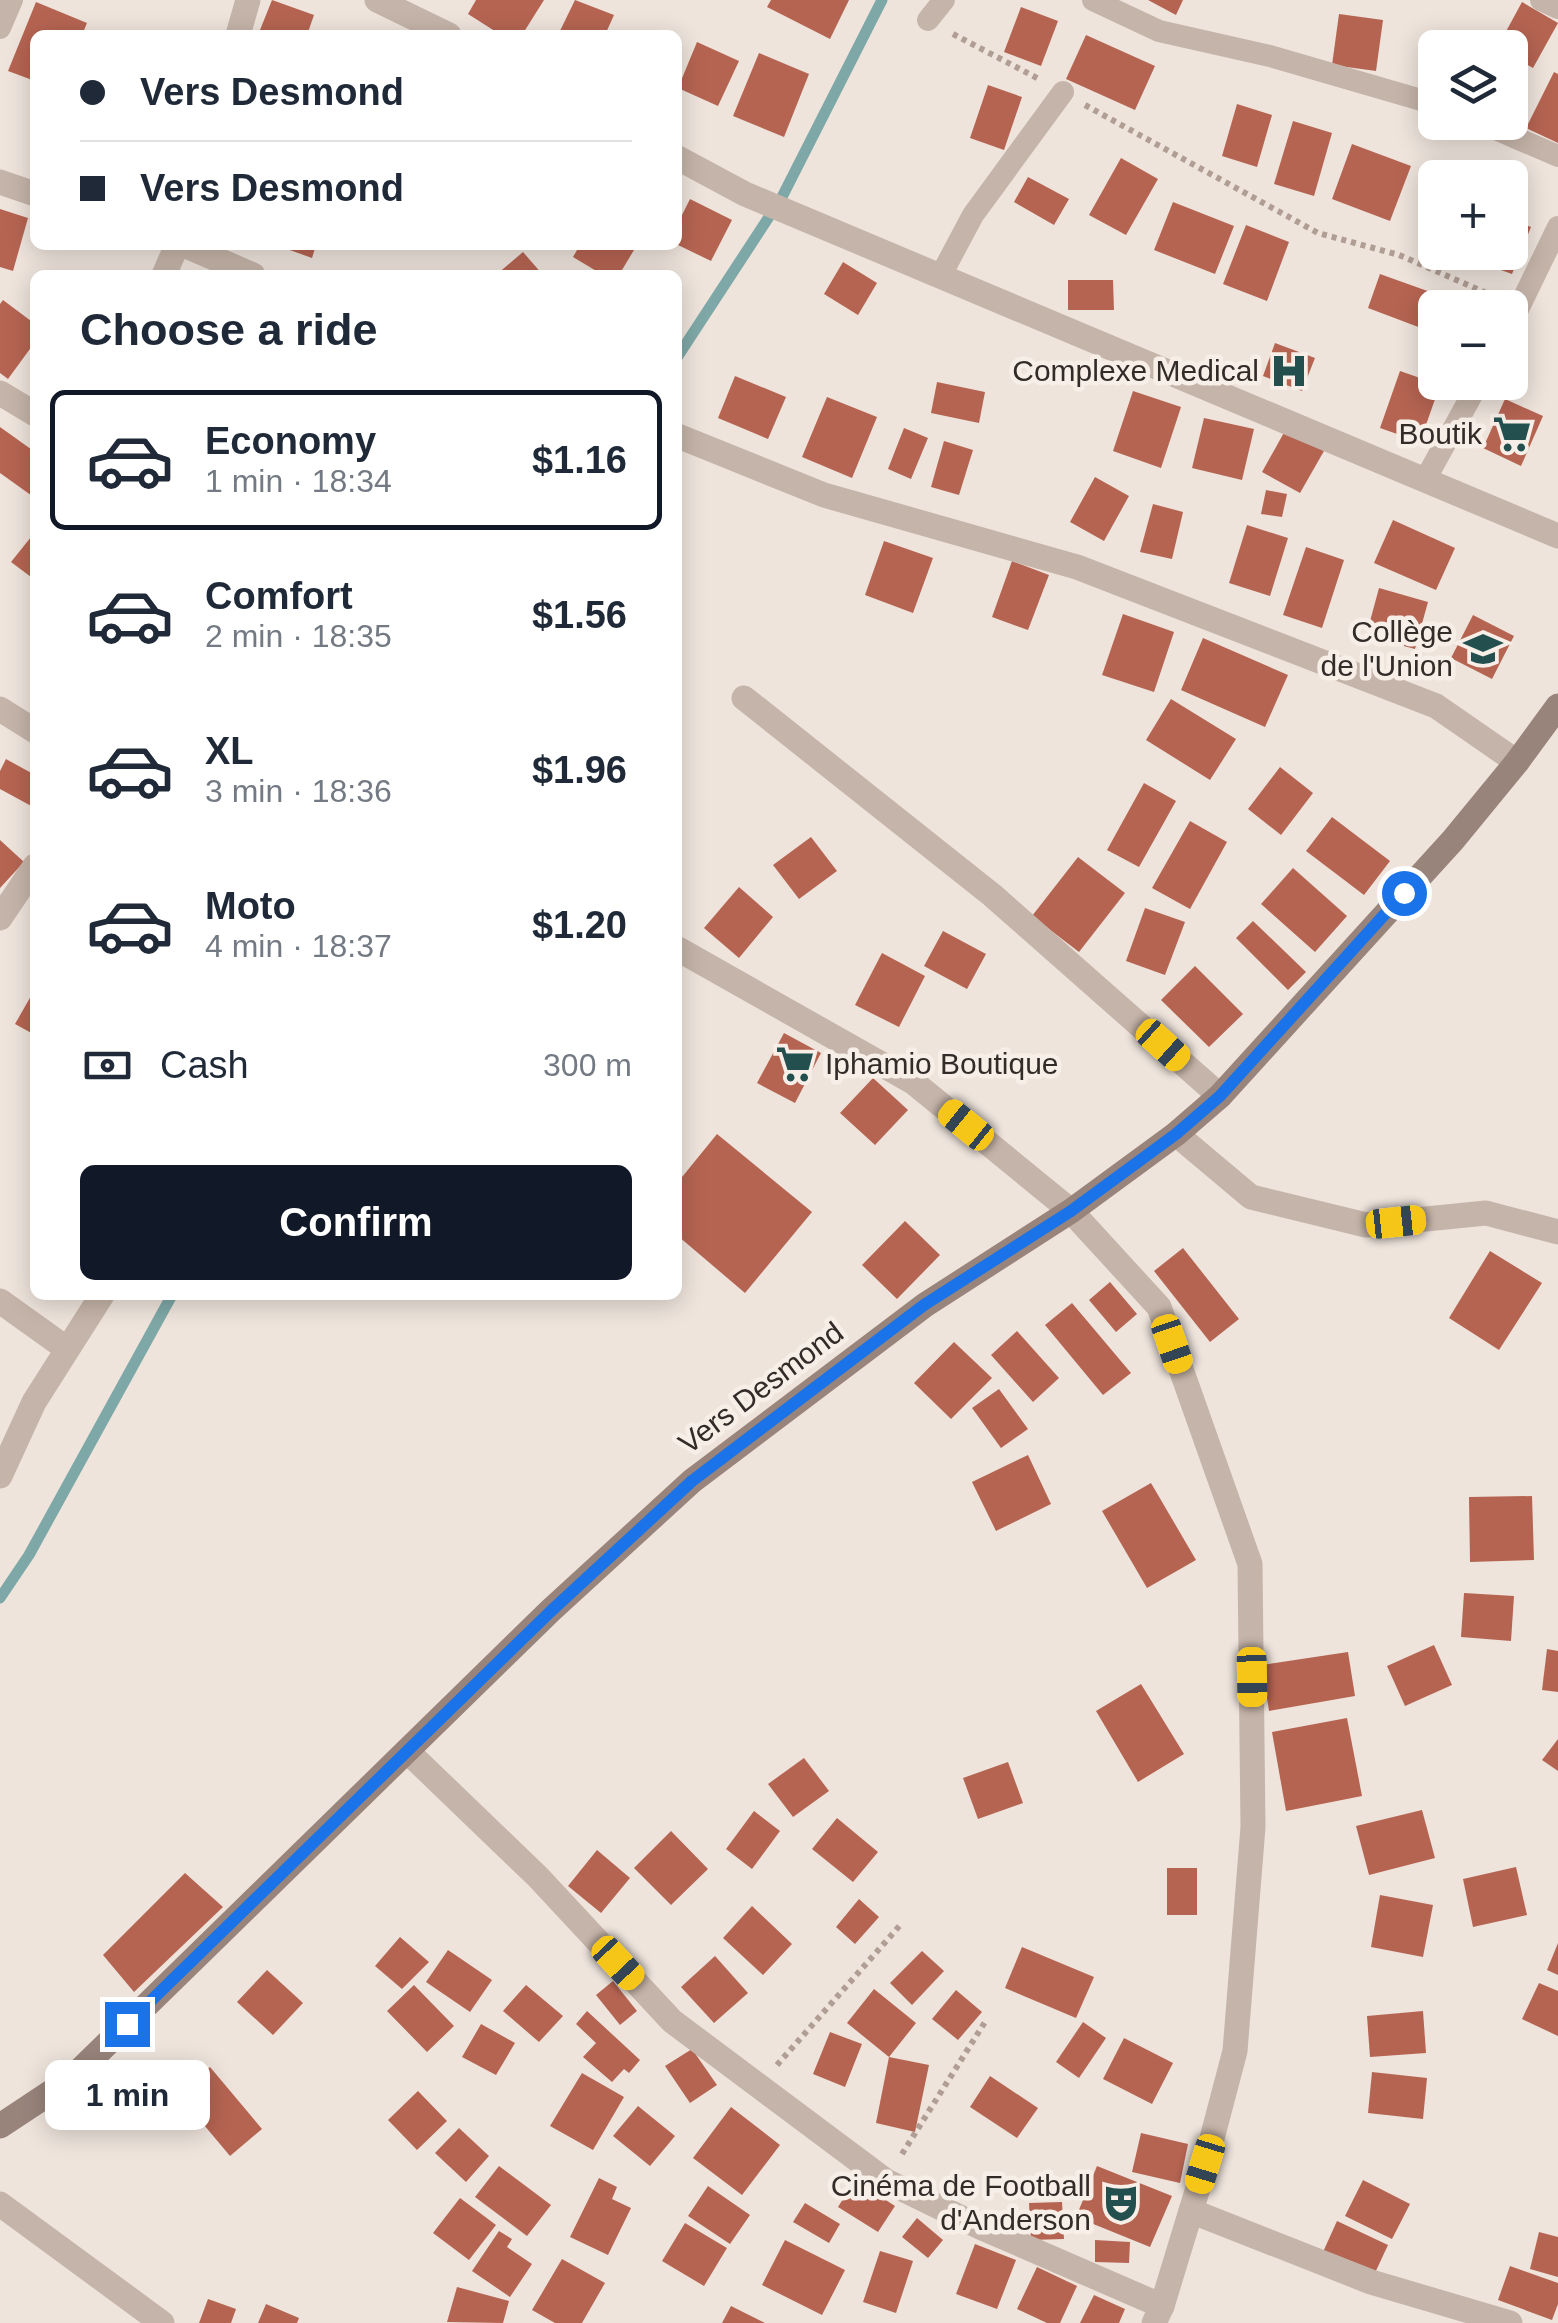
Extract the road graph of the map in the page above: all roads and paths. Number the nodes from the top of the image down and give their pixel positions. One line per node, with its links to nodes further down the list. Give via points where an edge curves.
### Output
1 (12, 0): 9 (lane)
2 (248, 0): 10 (street)
3 (944, 0): 8 (lane)
4 (1094, 0): 13 (lane, via 1159,31)
5 (1541, 0): 7 (lane)
6 (394, 3): 11 (street)
7 (1558, 8)
8 (928, 20): 12 (path)
9 (0, 28)
10 (239, 30)
11 (440, 30)
12 (1063, 92): 22 (lane, via 972,216); 23 (path, via 1318,234 1399,255)
13 (1418, 99)
14 (1521, 140): 15 (lane)
15 (1558, 156)
16 (682, 160): 22 (street, via 757,200)
17 (0, 182): 18 (street)
18 (30, 192)
19 (1558, 227): 24 (lane)
20 (192, 250): 21 (street)
21 (240, 270)
22 (940, 278): 29 (street)
23 (1464, 290)
24 (1528, 290)
25 (0, 393): 27 (street)
26 (1469, 400): 29 (lane)
27 (30, 411)
28 (682, 438): 35 (street, via 824,495 1077,567 1436,706)
29 (1426, 480): 30 (street)
30 (1558, 536)
31 (744, 698): 40 (street, via 992,895)
32 (1558, 706): 35 (main road, Vers Desmond)
33 (0, 709): 34 (street)
34 (30, 729)
35 (1518, 762): 40 (main road, Vers Desmond)
36 (30, 874): 37 (street)
37 (5, 911): 38 (street)
38 (30, 914)
39 (682, 951): 42 (street, via 913,1082)
40 (1220, 1096): 41 (main road, Vers Desmond)
41 (1176, 1134): 42 (main road, Vers Desmond); 43 (street, via 1251,1197 1366,1225 1486,1213)
42 (1071, 1211): 48 (main road, Vers Desmond, via 924,1305 692,1481); 55 (street, via 1160,1307 1250,1564 1254,1827 1246,1947 1234,2051)
43 (1558, 1232)
44 (99, 1300): 46 (street)
45 (0, 1301): 46 (street)
46 (67, 1350): 47 (street)
47 (0, 1476)
48 (406, 1751): 51 (street, via 538,1877 672,2021); 52 (main road, Vers Desmond, via 71,2079)
49 (902, 1924): 51 (path)
50 (985, 2022): 53 (path)
51 (760, 2084): 53 (street)
52 (0, 2126)
53 (886, 2181): 56 (street)
54 (0, 2204): 57 (street)
55 (1191, 2211): 56 (street); 58 (street, via 1371,2282)
56 (1158, 2314)
57 (162, 2323)
58 (1510, 2323)

